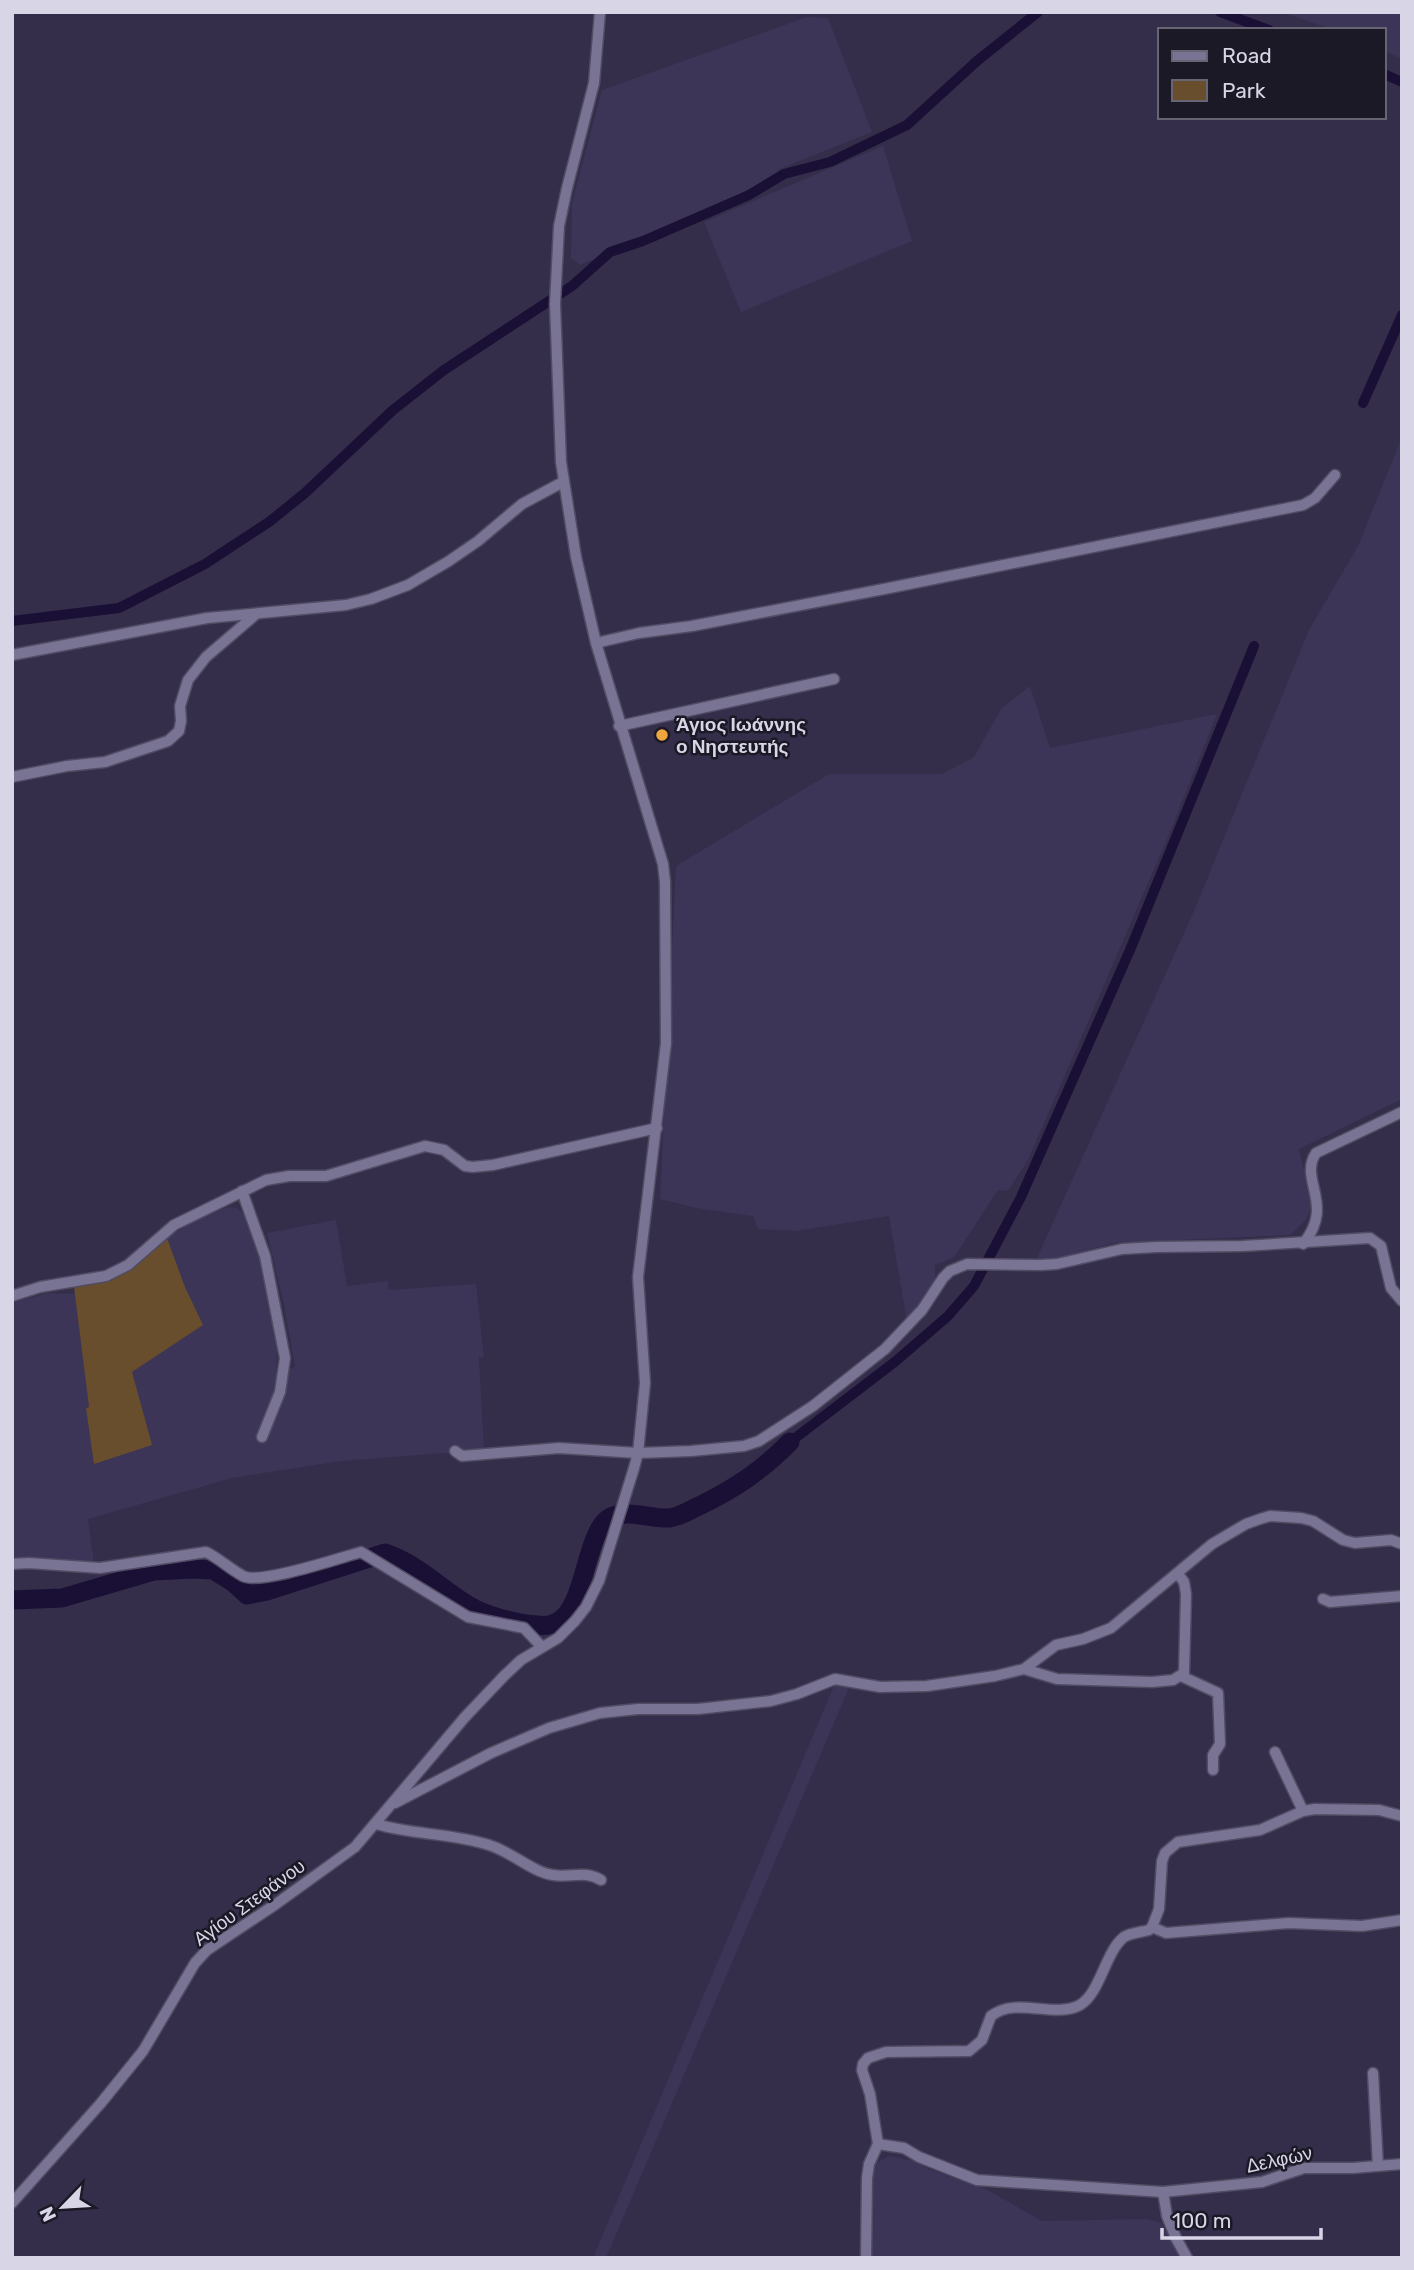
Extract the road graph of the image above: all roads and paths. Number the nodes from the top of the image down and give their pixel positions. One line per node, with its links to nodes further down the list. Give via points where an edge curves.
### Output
1 (600, 12): 3 (street, Αγίου Στεφάνου, via 594,83 559,226 555,304)
2 (1335, 475): 5 (street, via 1303,505)
3 (563, 482): 4 (street, via 522,504 464,551 391,593 346,605); 5 (street, Αγίου Στεφάνου)
4 (256, 615): 6 (street, via 207,618); 9 (street, via 206,657 188,680 179,731 168,741 105,762)
5 (596, 643): 8 (street, Αγίου Στεφάνου)
6 (12, 655)
7 (834, 679): 8 (street)
8 (619, 726): 11 (street, Αγίου Στεφάνου, via 665,882 666,1043)
9 (12, 776)
10 (1402, 1112): 13 (street, via 1316,1153 1310,1167 1318,1211)
11 (657, 1128): 12 (street, via 473,1167 459,1163 444,1150 425,1146 336,1174 277,1177); 18 (street, Αγίου Στεφάνου, via 638,1277 645,1383)
12 (242, 1191): 14 (street, via 174,1226 117,1271); 16 (street, via 265,1256 285,1358 280,1392)
13 (1303, 1244): 15 (street, via 1374,1239 1382,1248 1391,1288); 18 (street, via 1156,1247 1108,1251 1057,1264 967,1264 943,1278 922,1310 885,1349 768,1436 744,1446)
14 (12, 1296)
15 (1402, 1301)
16 (262, 1437)
17 (455, 1451): 18 (street, via 462,1456 559,1448)
18 (638, 1453): 24 (street, Αγίου Στεφάνου, via 599,1581 567,1630)
19 (1402, 1544): 21 (street, via 1355,1543 1313,1521 1270,1516 1212,1544)
20 (12, 1564): 24 (street, via 100,1569 206,1552 245,1577 263,1579 361,1552 468,1617 524,1629)
21 (1178, 1574): 25 (street, via 1111,1628 1056,1645); 26 (street, via 1185,1582 1186,1594)
22 (1402, 1596): 23 (street, via 1337,1602)
23 (1323, 1599)
24 (542, 1647): 29 (street, Αγίου Στεφάνου, via 504,1676)
25 (1024, 1669): 26 (street, via 1057,1679 1152,1682); 29 (street, via 917,1687 880,1687 835,1679 771,1701 600,1713 550,1727)
26 (1181, 1676): 28 (street, via 1218,1693 1220,1744 1213,1755)
27 (1275, 1752): 30 (street)
28 (1213, 1770)
29 (391, 1805): 32 (street, Αγίου Στεφάνου)
30 (1303, 1811): 31 (street, via 1379,1810); 35 (street, via 1260,1830 1171,1846 1162,1861 1159,1909)
31 (1402, 1816)
32 (376, 1824): 33 (street, via 491,1845 553,1875 593,1875); 41 (street, Αγίου Στεφάνου, via 355,1847 207,1950 143,2051)
33 (601, 1880)
34 (1402, 1920): 35 (street, via 1362,1926 1289,1923 1166,1933)
35 (1152, 1927): 37 (street, via 1118,1943 1081,2004 997,2011 982,2040 970,2051 886,2052 868,2058 862,2070)
36 (1373, 2073): 39 (street)
37 (878, 2144): 40 (street, Δελφών, via 904,2148 977,2180); 42 (street, via 867,2178)
38 (1402, 2164): 39 (street, Δελφών)
39 (1378, 2166): 40 (street, Δελφών, via 1304,2168 1262,2182)
40 (1163, 2192): 43 (street, via 1167,2216)
41 (12, 2203)
42 (866, 2258)
43 (1187, 2258)

